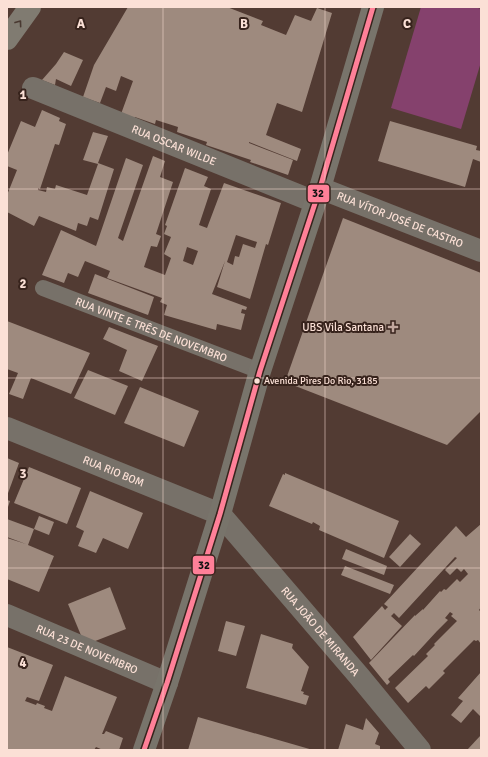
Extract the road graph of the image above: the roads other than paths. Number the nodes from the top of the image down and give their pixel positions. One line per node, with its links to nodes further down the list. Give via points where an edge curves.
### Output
1 (30, 7): 3 (main road, one-way to 1)
2 (373, 7): 5 (main road)
3 (7, 39)
4 (33, 88): 5 (street, RUA OSCAR WILDE)
5 (317, 195): 6 (street, RUA VÍTOR JOSÉ DE CASTRO); 8 (main road)
6 (481, 251)
7 (43, 288): 8 (lane, RUA VINTE E TRÊS DE NOVEMBRO)
8 (260, 371): 10 (main road)
9 (7, 428): 10 (street, RUA RIO BOM)
10 (220, 514): 12 (main road); 14 (street, RUA JOÃO DE MIRANDA)
11 (7, 615): 12 (street, RUA 23 DE NOVEMBRO)
12 (167, 683): 13 (main road)
13 (144, 750)
14 (420, 750)

